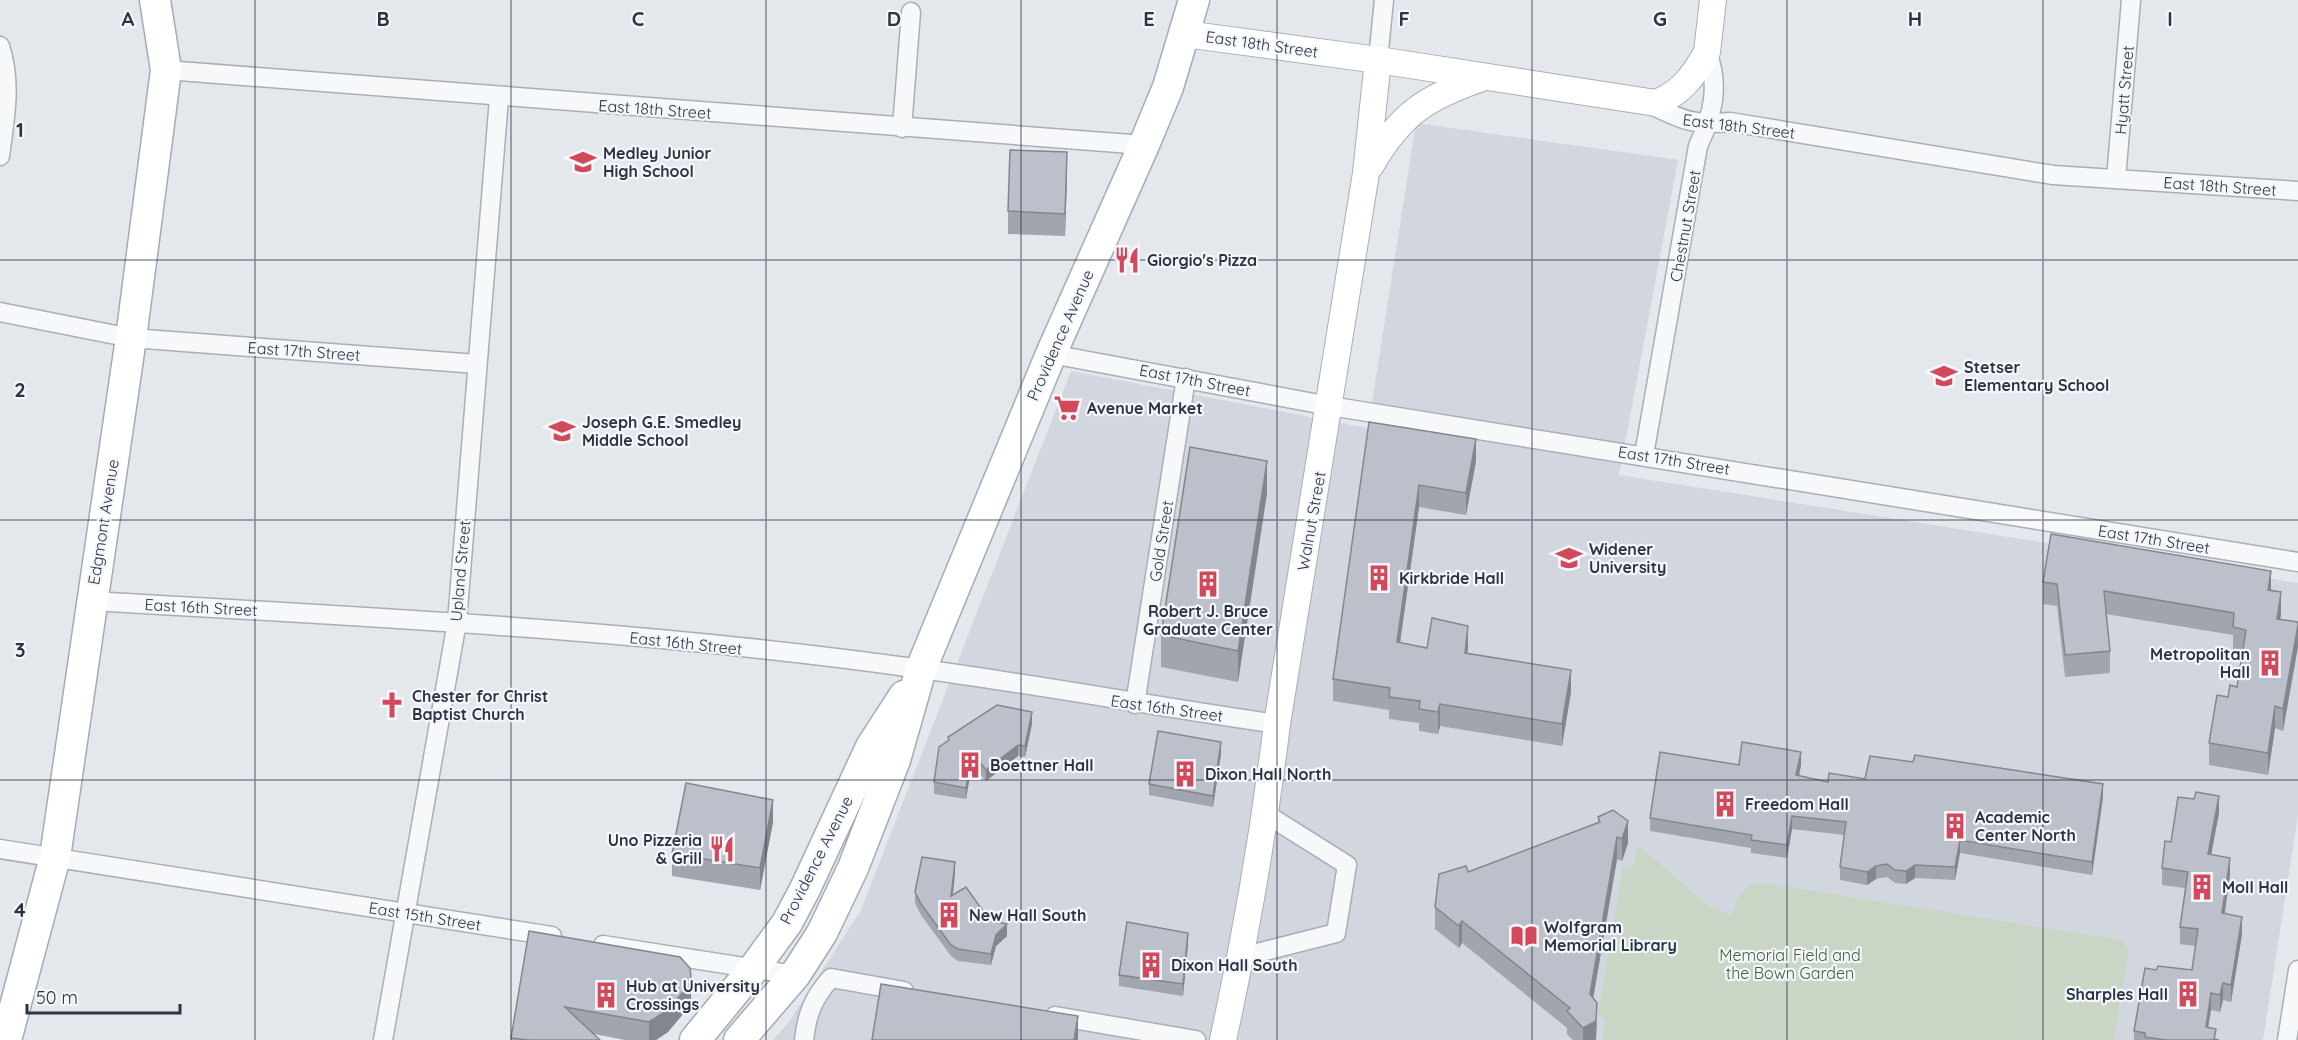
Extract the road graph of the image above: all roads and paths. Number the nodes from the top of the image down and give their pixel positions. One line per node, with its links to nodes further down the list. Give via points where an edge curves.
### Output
1 (154, 0): 11 (main road, Edgmont Avenue)
2 (1194, 0): 7 (main road, Providence Avenue)
3 (1384, 0): 10 (street, Walnut Street)
4 (1713, 0): 9 (street, Chestnut Street)
5 (2131, 0): 20 (street, Hyatt Street)
6 (910, 12): 16 (street)
7 (1185, 34): 10 (street, East 18th Street); 17 (main road, Providence Avenue)
8 (0, 46): 18 (street, via 7,68 7,106)
9 (1707, 52): 14 (street, via 1681,89 1664,100); 15 (street, Chestnut Street, via 1715,78)
10 (1378, 60): 12 (street, East 18th Street); 19 (street, Walnut Street)
11 (166, 70): 13 (street, East 18th Street); 23 (main road, Edgmont Avenue)
12 (1484, 77): 14 (street, East 18th Street); 19 (street, via 1441,92 1409,114 1386,138)
13 (499, 98): 16 (street, East 18th Street); 25 (street, Upland Street)
14 (1647, 103): 15 (street, East 18th Street, via 1674,118)
15 (1708, 124): 20 (street, East 18th Street, via 1730,122 2053,175); 28 (street, Chestnut Street, via 1698,146)
16 (902, 128): 17 (street, East 18th Street)
17 (1144, 145): 24 (main road, Providence Avenue)
18 (0, 156)
19 (1366, 173): 27 (street, Walnut Street)
20 (2116, 179): 21 (street, East 18th Street)
21 (2298, 191)
22 (0, 312): 23 (street, East 17th Street)
23 (131, 338): 25 (street, East 17th Street); 30 (main road, Edgmont Avenue)
24 (1051, 354): 26 (street, East 17th Street); 32 (main road, Providence Avenue)
25 (477, 364): 31 (street, Upland Street)
26 (1186, 378): 27 (street, East 17th Street); 33 (street, Gold Street)
27 (1330, 406): 28 (street, East 17th Street); 34 (street, Walnut Street)
28 (1644, 455): 29 (street, East 17th Street)
29 (2298, 562)
30 (91, 601): 31 (street, East 16th Street); 37 (main road, Edgmont Avenue)
31 (457, 621): 32 (street, East 16th Street); 38 (street, Upland Street)
32 (921, 669): 33 (street, East 16th Street); 42 (main road, Providence Avenue, via 871,747 796,906); 44 (main road, Providence Avenue, via 895,760 853,868 822,933)
33 (1136, 704): 34 (street, East 16th Street)
34 (1277, 724): 35 (street, Walnut Street)
35 (1266, 814): 41 (street, Walnut Street); 41 (street, via 1347,865 1336,933)
36 (0, 849): 37 (street, East 15th Street)
37 (55, 857): 38 (street, East 15th Street); 47 (main road, Edgmont Avenue)
38 (405, 913): 39 (street, East 15th Street); 48 (street, Upland Street)
39 (566, 939)
40 (587, 942): 42 (street)
41 (1241, 957): 53 (street, Walnut Street)
42 (754, 968): 44 (street); 49 (main road, Providence Avenue)
43 (2298, 970): 54 (street)
44 (795, 975): 50 (main road, Providence Avenue)
45 (923, 994): 51 (street, via 831,978 816,994 808,1012)
46 (1037, 1013): 52 (street)
47 (6, 1040)
48 (383, 1040)
49 (694, 1040)
50 (739, 1040)
51 (804, 1040)
52 (1196, 1040)
53 (1223, 1040)
54 (2287, 1040)

